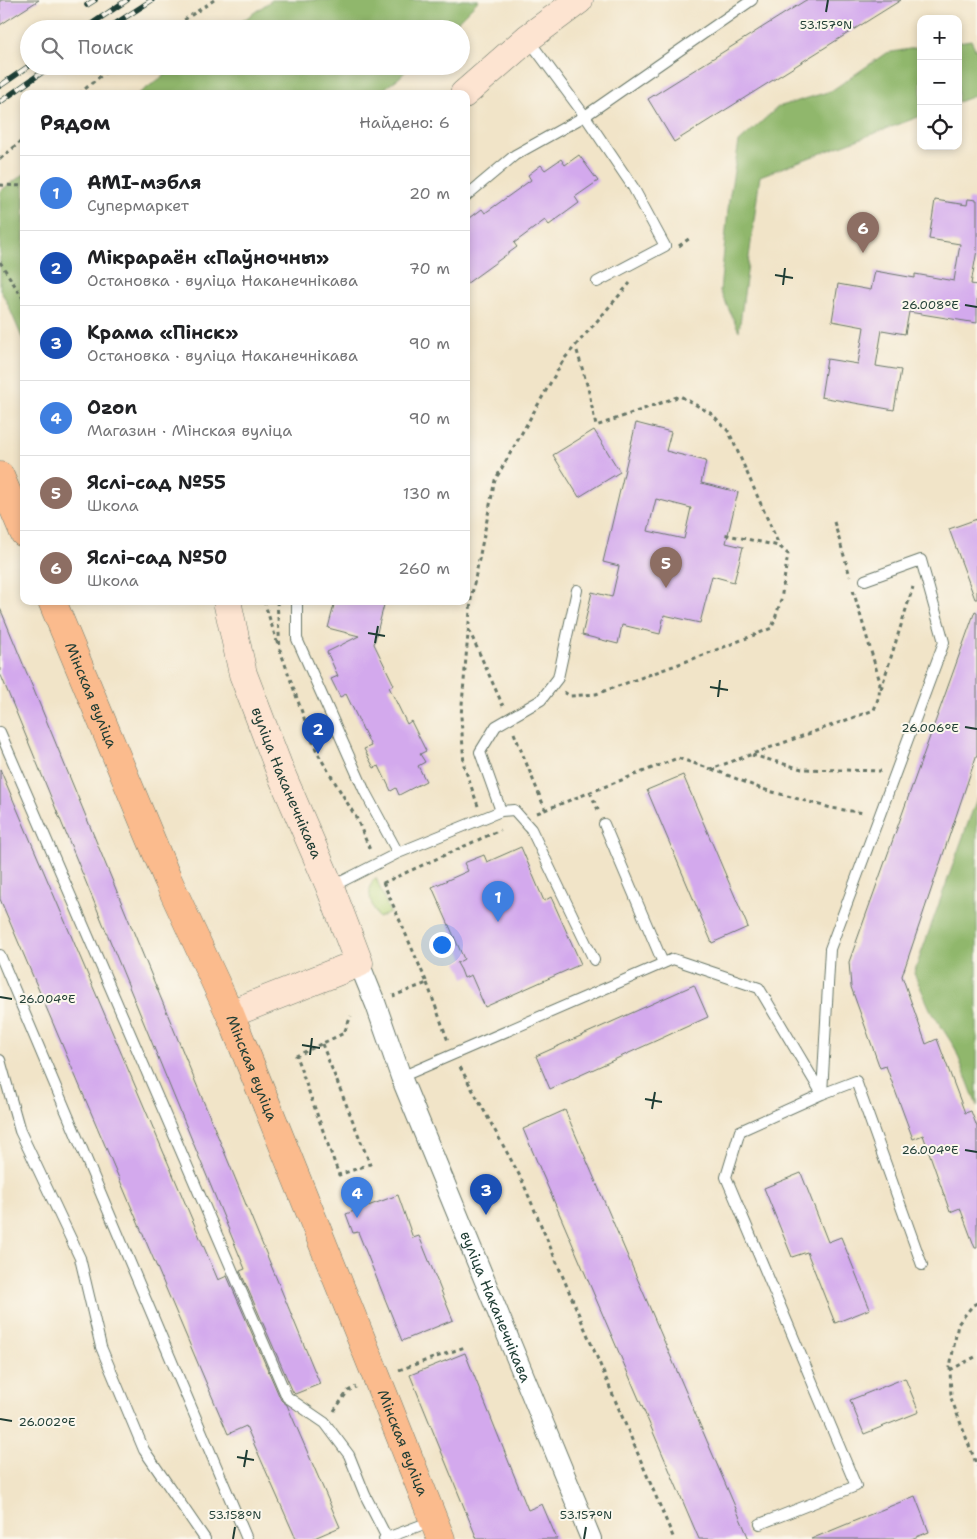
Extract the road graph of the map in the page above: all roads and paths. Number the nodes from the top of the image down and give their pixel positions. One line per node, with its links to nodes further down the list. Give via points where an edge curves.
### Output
1 (214, 0): 4 (path)
2 (579, 0): 5 (main road)
3 (752, 0): 9 (lane)
4 (184, 20)
5 (528, 38): 8 (main road); 9 (lane)
6 (102, 75): 7 (path)
7 (84, 90)
8 (469, 90)
9 (586, 116): 14 (lane, via 514,156); 18 (lane, via 665,246)
10 (20, 142): 11 (path)
11 (0, 159)
12 (0, 185): 13 (path)
13 (20, 186)
14 (470, 193)
15 (690, 238): 16 (path)
16 (676, 249)
17 (0, 262): 20 (path)
18 (597, 282)
19 (630, 282): 45 (path, via 564,359 495,480 471,599 461,716 464,766)
20 (20, 294)
21 (577, 351): 26 (path, via 596,426 680,396 712,414 729,432)
22 (0, 476): 24 (main road)
23 (834, 522): 37 (path, via 880,682)
24 (20, 524)
25 (723, 534): 26 (path)
26 (780, 546): 36 (path, via 788,554 781,600 772,628 596,694 570,696)
27 (921, 560): 28 (lane); 37 (path); 41 (lane, via 944,642)
28 (865, 580)
29 (577, 590): 36 (lane, via 558,678)
30 (54, 605): 59 (main road, Мінская вуліца, via 167,878)
31 (229, 605): 52 (main road, вуліца Наканечнікава, via 243,674)
32 (265, 605): 35 (path)
33 (277, 605): 35 (path)
34 (297, 605): 49 (lane, via 297,639 365,792)
35 (280, 650): 50 (path, via 318,754 357,819)
36 (552, 686): 43 (lane, via 541,700 496,726 480,752)
37 (880, 694): 39 (path, via 874,710)
38 (0, 732): 75 (lane, via 287,1397 325,1423 350,1455)
39 (751, 754): 40 (path); 41 (path, via 802,769)
40 (712, 769): 42 (path, via 678,758); 44 (path, via 762,789 831,808)
41 (896, 771): 44 (lane)
42 (590, 792): 46 (path); 47 (path)
43 (501, 811): 45 (lane); 46 (lane, via 514,810)
44 (879, 816): 65 (lane, via 830,949)
45 (483, 818): 48 (path); 49 (lane)
46 (522, 820): 48 (path); 54 (lane, via 531,829)
47 (604, 824): 56 (lane)
48 (489, 835): 51 (path)
49 (398, 853): 50 (lane)
50 (376, 864): 51 (path); 52 (lane)
51 (383, 883): 57 (path)
52 (330, 887): 55 (main road, вуліца Наканечнікава)
53 (0, 955): 74 (lane)
54 (594, 960)
55 (359, 962): 59 (main road); 64 (street, вуліца Наканечнікава)
56 (664, 963): 62 (lane); 65 (lane, via 673,958 759,988)
57 (427, 983): 58 (path); 62 (path)
58 (393, 996)
59 (230, 1014): 72 (main road, Мінская вуліца)
60 (351, 1016): 61 (path, via 344,1033)
61 (322, 1044): 61 (path, via 296,1056 339,1175 370,1164)
62 (453, 1055): 64 (lane); 77 (path, via 521,1178)
63 (0, 1060): 73 (lane, via 20,1131 80,1258 101,1347 144,1450)
64 (401, 1077): 76 (street, вуліца Наканечнікава)
65 (822, 1094): 66 (lane, via 856,1081); 71 (lane, via 740,1131 726,1177 856,1486)
66 (922, 1265)
67 (977, 1303): 69 (path, via 958,1324)
68 (977, 1356): 69 (path)
69 (950, 1370): 70 (path, via 952,1398)
70 (977, 1466)
71 (760, 1524)
72 (437, 1530): 75 (lane)
73 (205, 1539)
74 (247, 1539)
75 (385, 1539)
76 (591, 1539)
77 (674, 1539)

